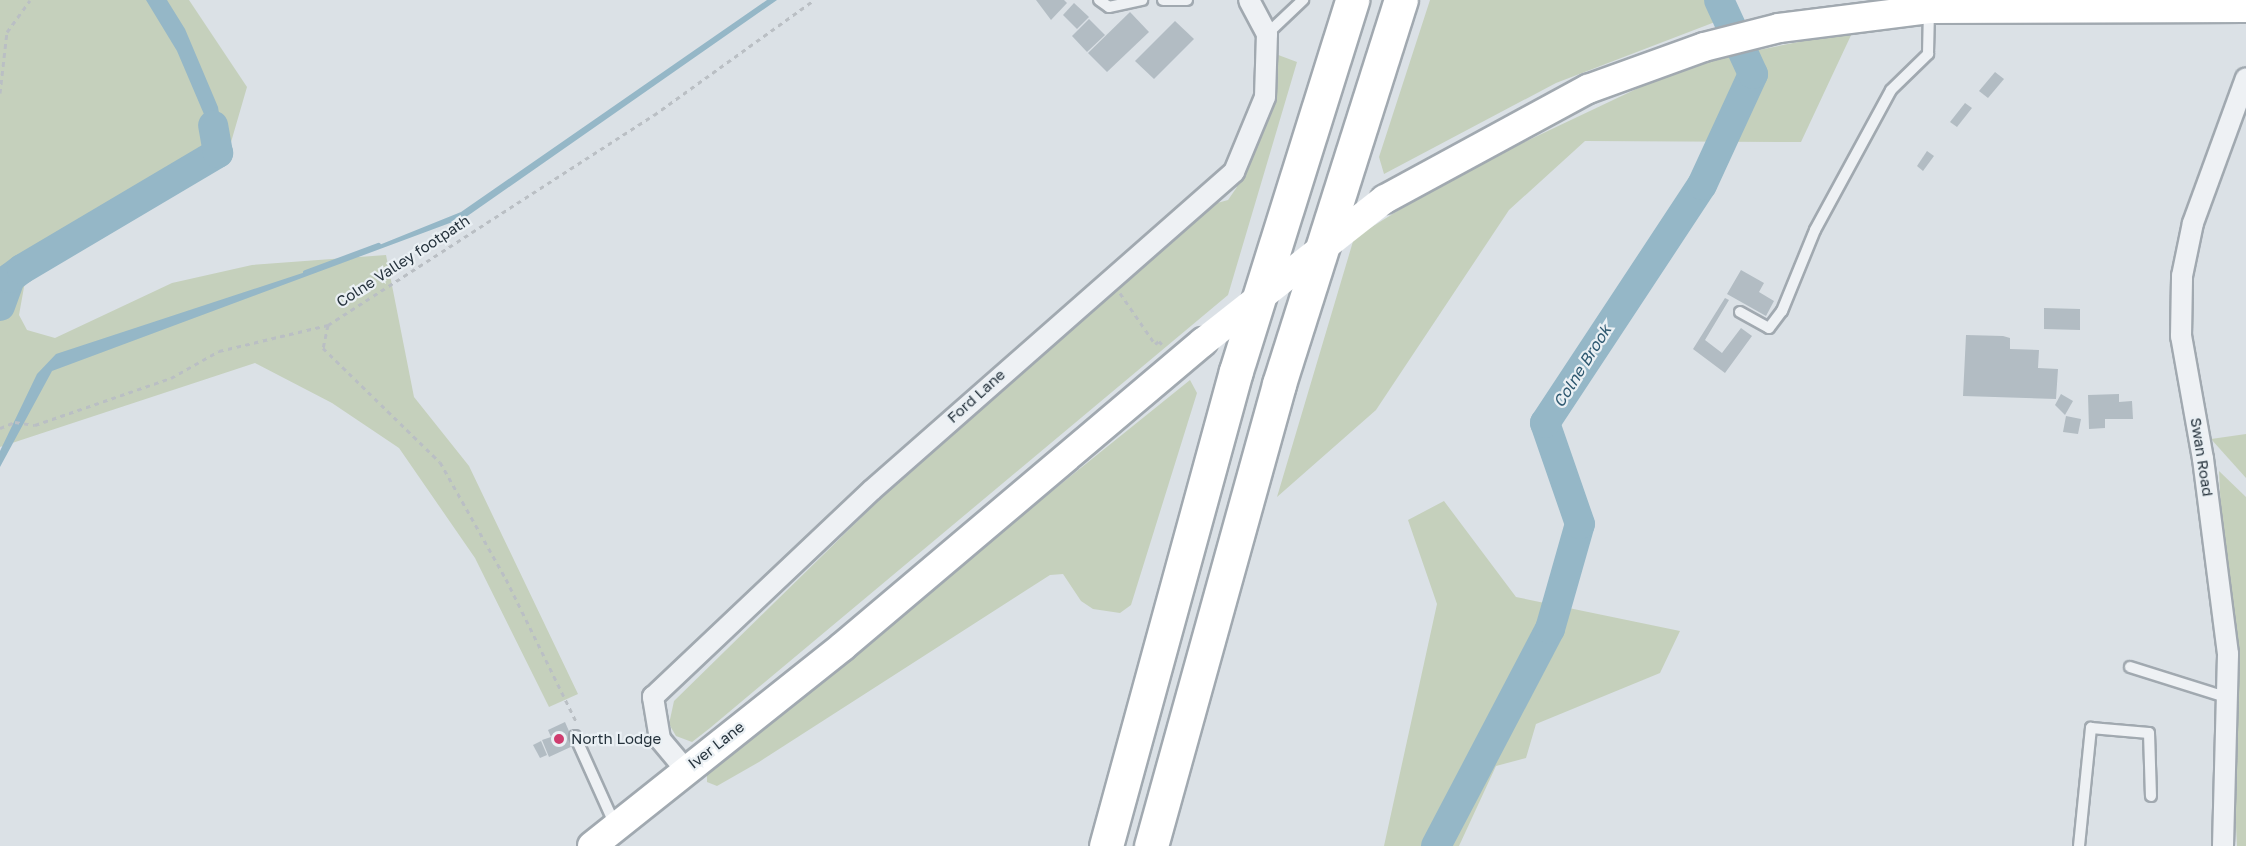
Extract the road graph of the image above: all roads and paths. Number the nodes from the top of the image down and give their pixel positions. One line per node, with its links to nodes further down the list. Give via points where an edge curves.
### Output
1 (30, 0): 15 (path, via 7,32)
2 (814, 0): 18 (path, Colne Valley footpath, via 654,116)
3 (1099, 0): 4 (lane, via 1108,7)
4 (1142, 0)
5 (1163, 0): 6 (lane)
6 (1187, 0)
7 (1249, 0): 13 (street, Ford Lane)
8 (1303, 0): 13 (lane)
9 (1352, 0): 29 (highway, via 1236,371)
10 (1401, 0): 30 (highway, via 1279,384)
11 (2246, 8): 12 (main road, Iver Lane)
12 (1929, 9): 17 (lane, via 1928,54 1891,90 1815,230 1782,310 1769,328); 19 (main road, Iver Lane, bridge, via 1779,28 1704,47 1588,89 1385,199)
13 (1267, 34): 16 (street, Ford Lane, via 1265,97 1234,172)
14 (2246, 78): 22 (street, Swan Road, via 2193,223 2182,276 2181,336 2219,569)
15 (0, 93)
16 (1108, 278): 19 (path, via 1155,344 1159,341); 25 (street, Ford Lane, via 652,697 660,739)
17 (1740, 312)
18 (327, 325): 20 (path, via 219,351 171,378 35,425 15,422); 23 (path, Colne Valley footpath, via 323,348 440,462)
19 (1178, 363): 25 (main road, Iver Lane, via 842,647)
20 (0, 428)
21 (2130, 667): 22 (lane)
22 (2226, 697): 32 (street, Swan Road)
23 (568, 704)
24 (575, 736): 27 (lane)
25 (686, 769): 27 (main road, Iver Lane)
26 (2151, 796): 31 (lane, via 2149,733 2091,728)
27 (617, 828): 28 (main road, Iver Lane)
28 (592, 846)
29 (1106, 846)
30 (1151, 846)
31 (2079, 846)
32 (2223, 846)

